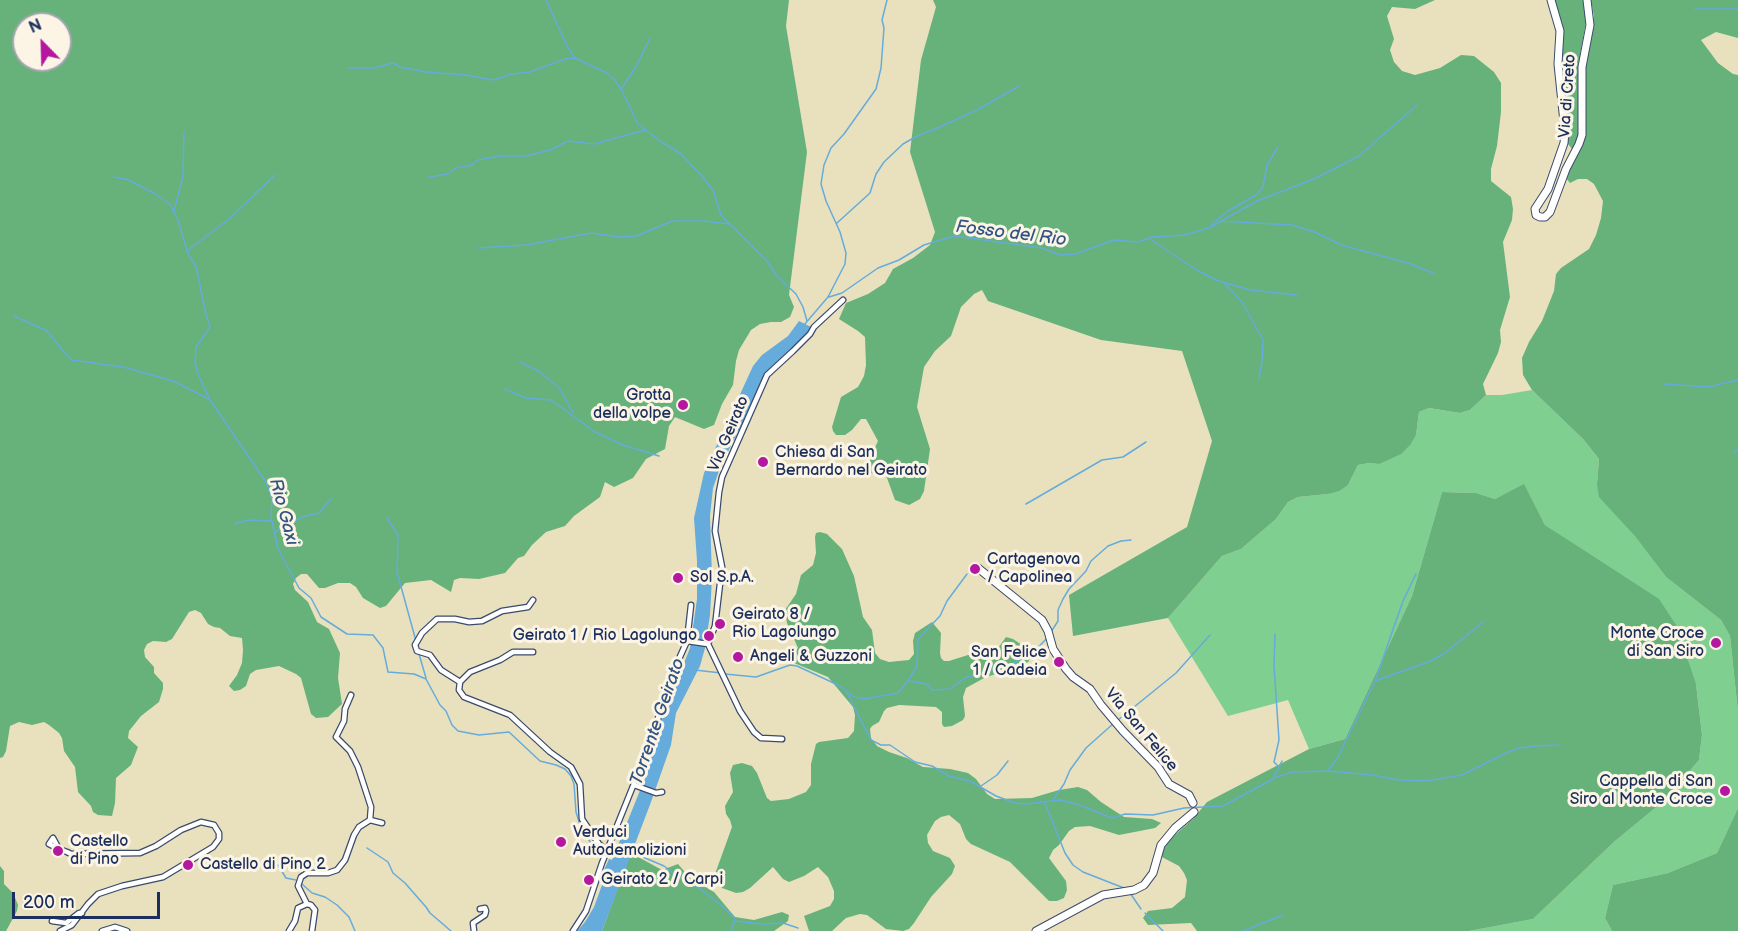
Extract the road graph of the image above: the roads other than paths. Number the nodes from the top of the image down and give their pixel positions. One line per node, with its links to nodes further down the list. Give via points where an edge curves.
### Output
1 (1551, 0): 2 (street, Via di Creto, via 1560,31 1558,64 1565,132 1548,189 1535,209 1540,217 1550,212 1582,135 1582,67 1590,25)
2 (1587, 0)
3 (843, 300): 8 (street, Via Geirato, via 767,375 722,477 715,531 721,576 715,626)
4 (976, 566): 15 (street, Via San Felice, via 1042,620 1066,669 1090,689 1158,767 1168,784 1189,795)
5 (533, 600): 10 (street, via 528,608 502,611 482,621 437,619 422,633 417,651 433,657 441,670)
6 (691, 606): 7 (street)
7 (689, 641): 8 (street); 13 (street, via 666,688)
8 (707, 644): 12 (street, via 740,711 757,735)
9 (533, 652): 10 (street, via 513,652 469,672)
10 (460, 682): 20 (street, via 458,689 462,695 510,715 571,766 579,778 582,819)
11 (351, 695): 17 (street, via 336,737 350,751 358,767 371,807)
12 (782, 739)
13 (637, 786): 14 (street); 20 (street)
14 (659, 793)
15 (1193, 803): 16 (street, Via San Felice)
16 (1194, 812): 32 (street, Via San Felice, via 1161,845 1150,879 1139,888 1103,895)
17 (370, 820): 18 (street); 21 (street, via 357,830 341,867 334,872 307,873 301,877 298,886)
18 (382, 823)
19 (59, 849): 23 (street, via 71,854 140,853 201,822 212,823 219,831 219,839 211,849 163,877 98,894)
20 (607, 853): 31 (street, via 586,911)
21 (307, 904): 28 (street, via 299,907); 29 (street, via 315,910)
22 (480, 909): 30 (street, via 485,908 486,913 474,922)
23 (82, 913): 24 (street, via 60,923); 25 (street)
24 (52, 921)
25 (60, 931)
26 (102, 931): 27 (street, via 115,927)
27 (127, 931)
28 (289, 931)
29 (312, 931)
30 (474, 931)
31 (573, 931)
32 (1036, 931)

